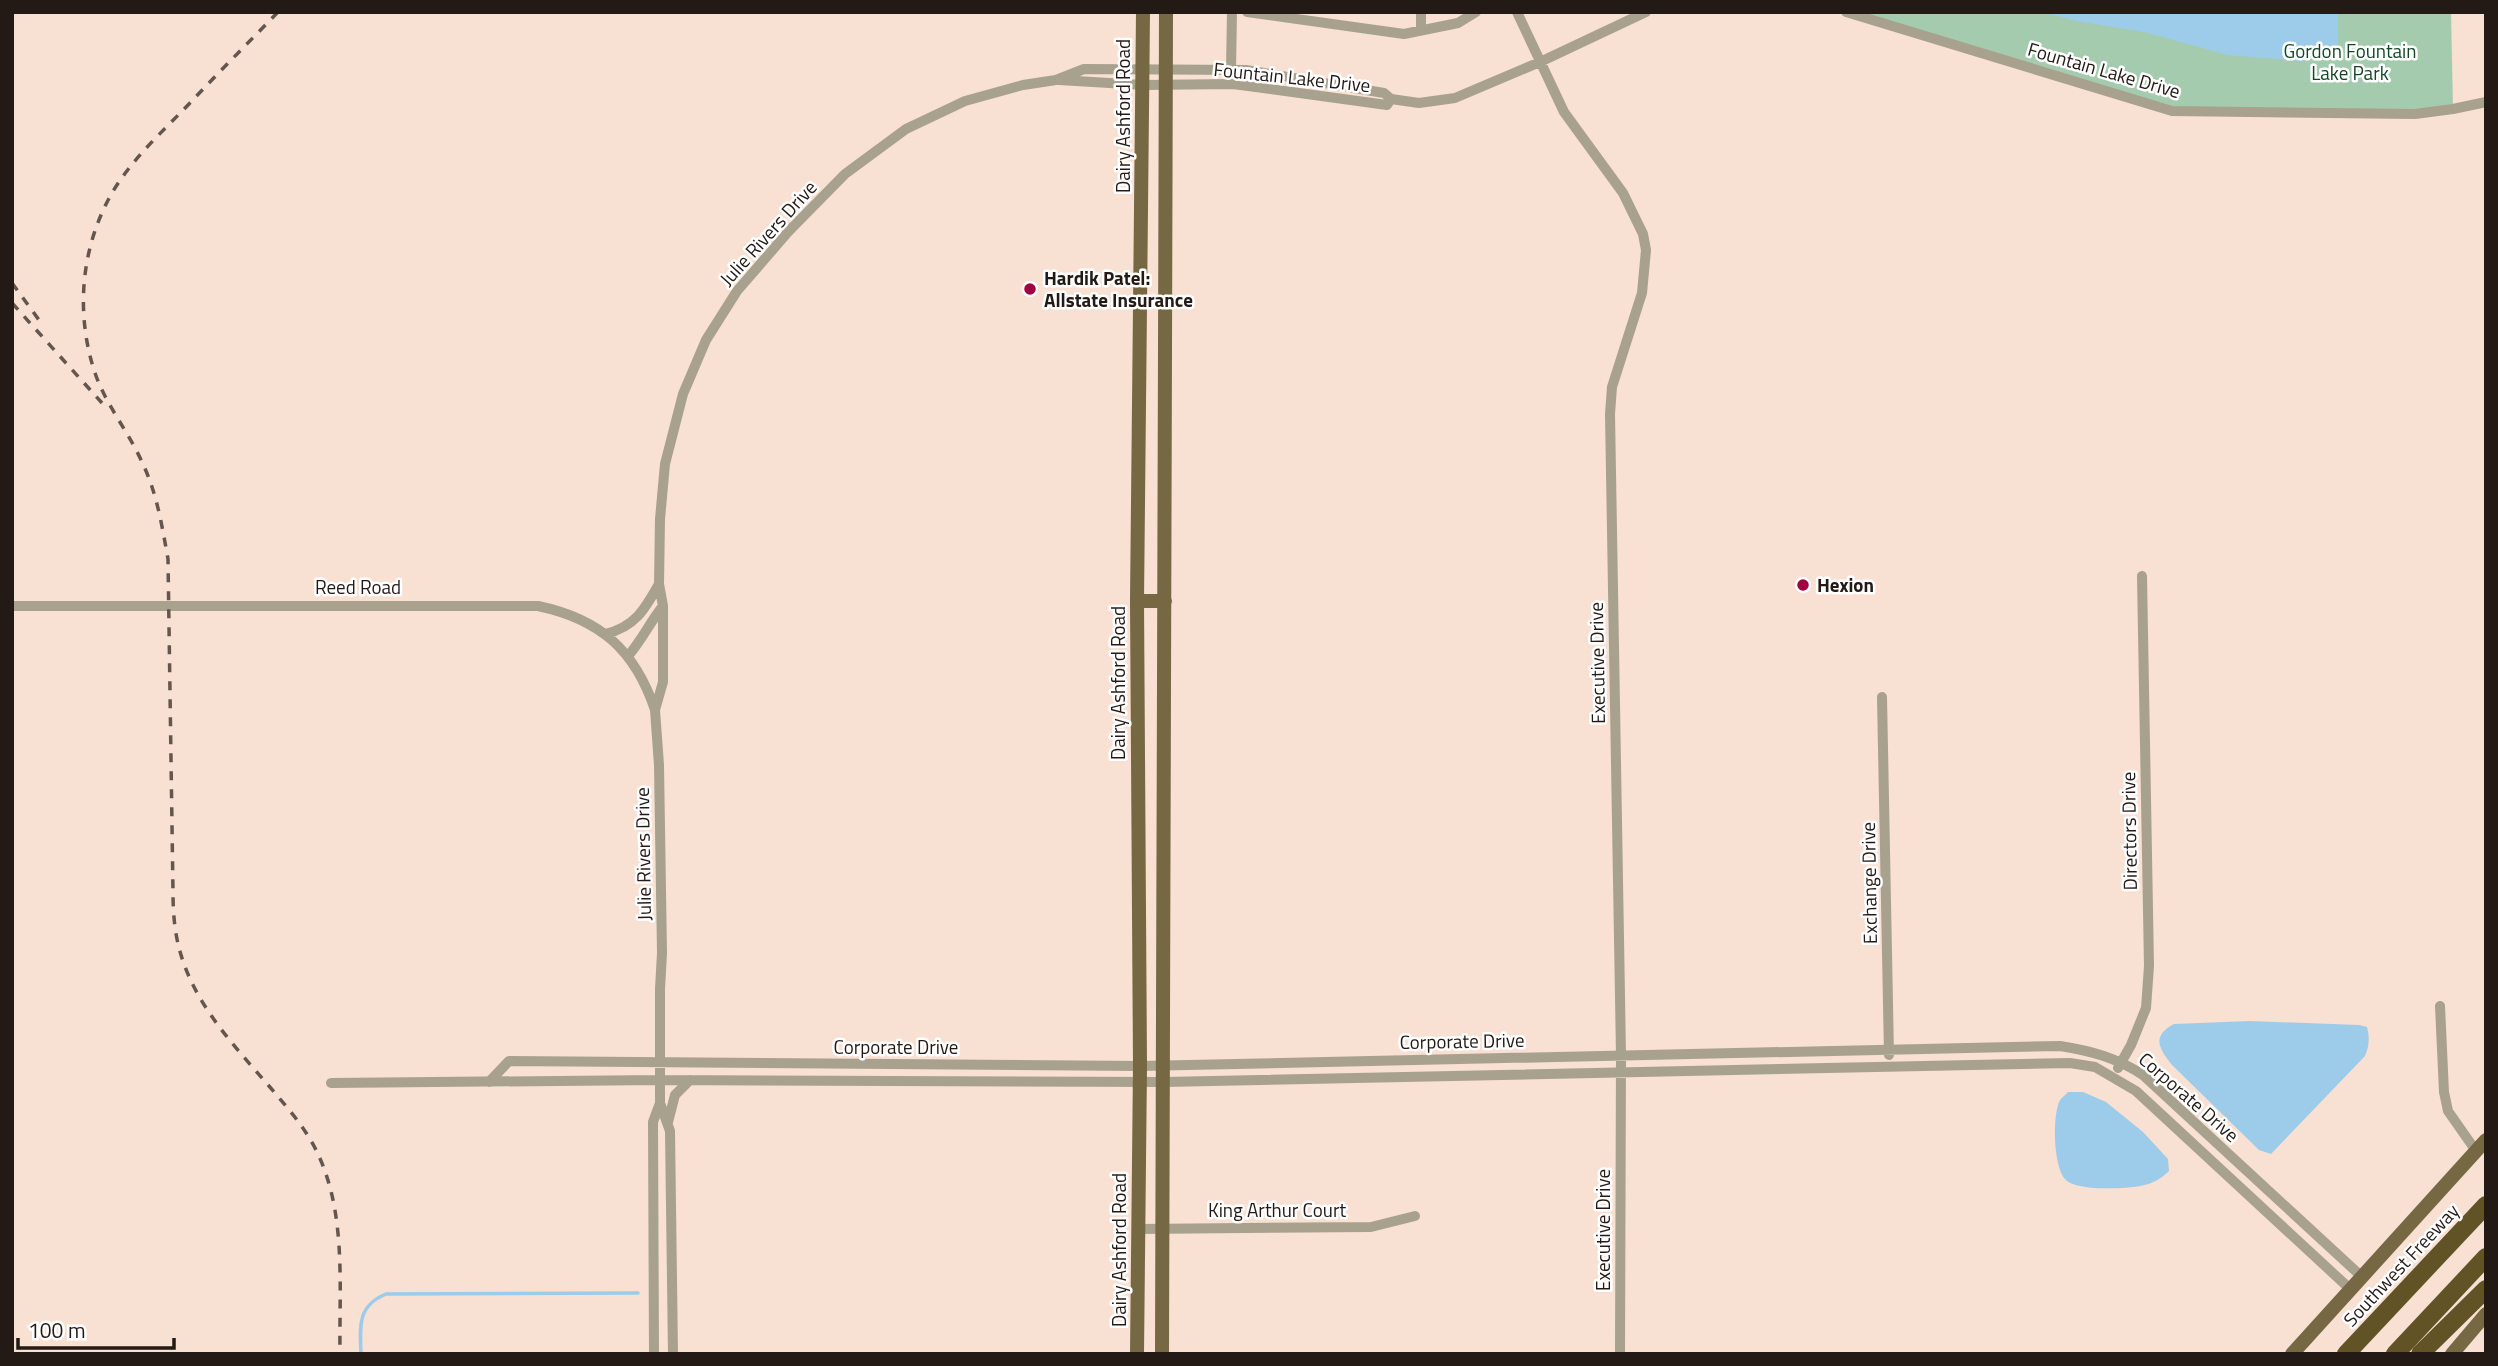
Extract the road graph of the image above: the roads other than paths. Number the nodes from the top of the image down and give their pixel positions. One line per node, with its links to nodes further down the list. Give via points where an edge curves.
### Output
1 (1143, 12): 13 (main road, Dairy Ashford Road)
2 (1166, 12): 14 (main road)
3 (1232, 12): 15 (street)
4 (1247, 12): 10 (street)
5 (1421, 12): 11 (street)
6 (1476, 12): 11 (street, via 1458,23)
7 (1517, 12): 12 (street, Executive Drive)
8 (1646, 12): 12 (street, Fountain Lake Drive)
9 (1846, 12): 22 (street, Fountain Lake Drive, via 2172,111 2416,114)
10 (1330, 18): 11 (street, via 1404,34)
11 (1421, 30)
12 (1540, 62): 21 (street, Fountain Lake Drive, via 1455,98 1419,103); 39 (street, Executive Drive, via 1564,113 1633,208 1646,250 1642,293 1612,387 1610,414)
13 (1143, 69): 14 (street, Julie Rivers Drive); 17 (street, Julie Rivers Drive, via 1084,69); 18 (main road, Dairy Ashford Road)
14 (1166, 69): 15 (street, Fountain Lake Drive); 19 (main road)
15 (1231, 69): 16 (street, Fountain Lake Drive)
16 (1302, 78): 20 (street); 21 (street, Fountain Lake Drive, via 1384,93)
17 (1056, 80): 18 (street, Julie Rivers Drive); 28 (street, Julie Rivers Drive, via 965,101 906,129 845,174 737,291 706,340 683,394 665,464)
18 (1143, 85): 19 (street, Fountain Lake Drive); 23 (main road, Dairy Ashford Road)
19 (1166, 85): 20 (street, Fountain Lake Drive, via 1233,84); 24 (main road)
20 (1300, 93): 21 (street, Fountain Lake Drive, via 1387,105)
21 (1391, 99)
22 (2486, 102)
23 (1141, 281): 24 (main road); 26 (main road, Dairy Ashford Road)
24 (1166, 282): 25 (main road)
25 (1165, 487): 26 (main road); 30 (main road)
26 (1138, 488): 29 (main road, Dairy Ashford Road)
27 (2142, 576): 40 (street, Directors Drive, via 2149,966 2146,1008)
28 (659, 584): 32 (street, Julie Rivers Drive); 33 (street, Julie Rivers Drive, via 634,622)
29 (1137, 601): 30 (main road); 46 (main road, Dairy Ashford Road)
30 (1165, 601): 45 (main road)
31 (12, 606): 33 (street, Reed Road, via 538,606 569,613)
32 (663, 606): 34 (street); 36 (street, Julie Rivers Drive, via 663,682)
33 (605, 634): 34 (street, Reed Road)
34 (628, 656): 36 (street, Reed Road)
35 (1882, 697): 38 (street, Exchange Drive)
36 (655, 710): 41 (street, Julie Rivers Drive, via 662,890)
37 (2440, 1006): 61 (street, via 2448,1111)
38 (1889, 1051): 39 (street, Corporate Drive); 40 (street, Corporate Drive, via 2060,1046); 47 (street, Exchange Drive)
39 (1621, 1055): 42 (street, Corporate Drive); 48 (street, Executive Drive)
40 (2122, 1062): 49 (street, Directors Drive); 67 (street, Corporate Drive, via 2143,1075)
41 (659, 1063): 43 (street, Corporate Drive); 44 (street, Corporate Drive); 52 (street, Julie Rivers Drive)
42 (1271, 1063): 45 (street, Corporate Drive); 50 (street)
43 (610, 1064): 51 (street); 55 (street, Corporate Drive, via 509,1061)
44 (904, 1065): 46 (street, Corporate Drive); 54 (street)
45 (1164, 1065): 46 (street, Corporate Drive); 57 (main road)
46 (1140, 1066): 56 (main road, Dairy Ashford Road)
47 (1890, 1068): 48 (street, Corporate Drive); 49 (street, Corporate Drive, via 2060,1062)
48 (1621, 1072): 50 (street, Corporate Drive); 77 (street, Executive Drive)
49 (2113, 1076): 68 (street, Corporate Drive, via 2136,1091)
50 (1271, 1079): 57 (street, Corporate Drive)
51 (610, 1080): 52 (street, Corporate Drive); 55 (street, Corporate Drive)
52 (658, 1080): 53 (street, Corporate Drive); 59 (street, Julie Rivers Drive)
53 (690, 1080): 54 (street, Corporate Drive); 60 (street, via 675,1095)
54 (904, 1081): 56 (street, Corporate Drive)
55 (489, 1082): 58 (street, Corporate Drive)
56 (1139, 1082): 57 (street, Corporate Drive); 65 (main road, Dairy Ashford Road)
57 (1164, 1082): 64 (main road)
58 (331, 1083)
59 (660, 1103): 60 (street, Julie Rivers Drive); 71 (street, Julie Rivers Drive, via 653,1122)
60 (668, 1122): 72 (street, Julie Rivers Drive)
61 (2481, 1146): 67 (main road)
62 (2486, 1205): 79 (highway, Southwest Freeway)
63 (1415, 1216): 64 (street, King Arthur Court, via 1371,1227)
64 (1164, 1228): 65 (street, King Arthur Court); 76 (main road)
65 (1138, 1229): 75 (main road, Dairy Ashford Road)
66 (2486, 1257): 80 (highway)
67 (2361, 1276): 68 (main road)
68 (2349, 1289): 78 (main road)
69 (2486, 1289): 81 (highway)
70 (2486, 1314): 82 (main road)
71 (654, 1331): 72 (street); 73 (street, Julie Rivers Drive)
72 (673, 1334): 74 (street, Julie Rivers Drive)
73 (654, 1354)
74 (673, 1354)
75 (1137, 1354)
76 (1162, 1354)
77 (1620, 1354)
78 (2292, 1354)
79 (2346, 1354)
80 (2395, 1354)
81 (2420, 1354)
82 (2452, 1354)

